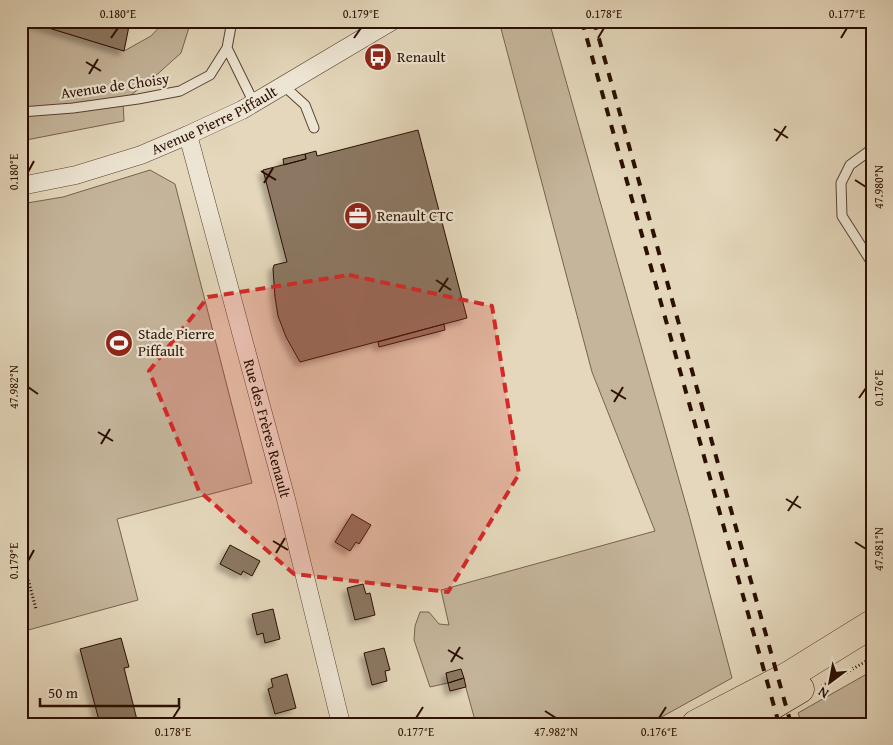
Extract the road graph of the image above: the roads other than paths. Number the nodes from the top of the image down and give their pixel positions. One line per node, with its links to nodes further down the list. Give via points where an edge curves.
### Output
1 (232, 21): 3 (lane, Avenue de Choisy)
2 (392, 21): 4 (street, Avenue Pierre Piffault)
3 (227, 48): 5 (lane); 6 (lane, Avenue de Choisy, via 210,75 180,90 73,108)
4 (284, 86): 5 (street, Avenue Pierre Piffault); 7 (lane, via 305,105)
5 (254, 103): 8 (street, Avenue Pierre Piffault)
6 (21, 112)
7 (314, 128)
8 (188, 135): 10 (street, Avenue Pierre Piffault, via 141,155 76,175); 16 (street, Rue des Frères Renault, via 286,499)
9 (872, 149): 11 (lane, via 850,165 841,183 842,216)
10 (21, 186)
11 (872, 263)
12 (872, 624): 17 (main road, via 788,676)
13 (872, 646): 15 (main road)
14 (808, 674): 15 (lane)
15 (742, 718)
16 (341, 724)
17 (696, 724)

